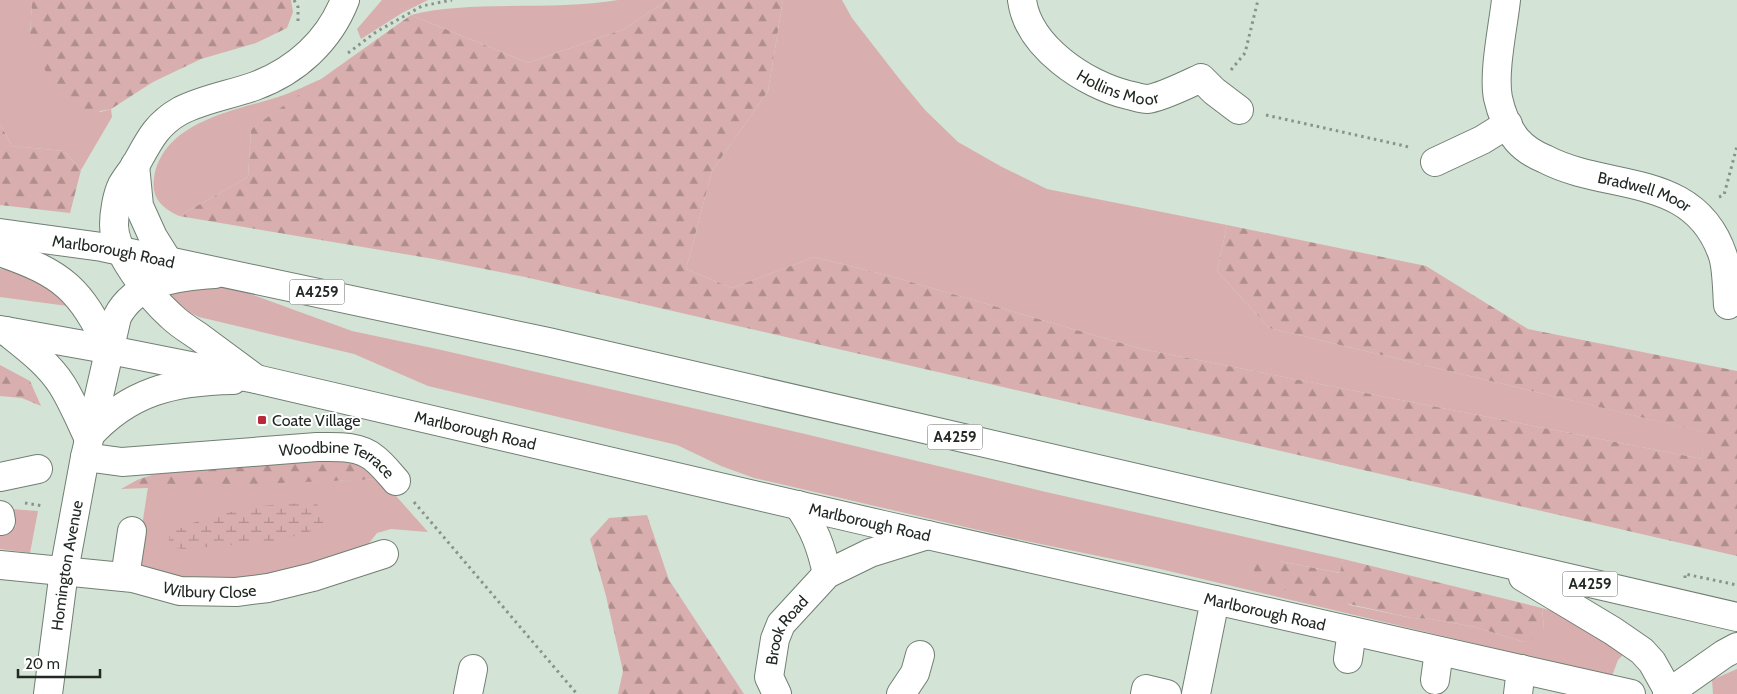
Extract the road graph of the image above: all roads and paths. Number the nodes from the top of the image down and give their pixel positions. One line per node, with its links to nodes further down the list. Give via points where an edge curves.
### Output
1 (345, 0): 12 (main road, via 335,22 314,50 262,83 178,112 151,136)
2 (452, 0): 6 (path, via 422,6 376,32)
3 (1022, 0): 7 (main road, Hollins Moor, via 1032,26 1059,60 1118,93 1147,99 1200,78)
4 (1258, 0): 7 (path, via 1245,53)
5 (1506, 0): 9 (main road, Bradwell Moor, via 1496,81 1498,98)
6 (346, 55)
7 (1214, 91): 8 (main road, Hollins Moor)
8 (1239, 110): 11 (path, via 1406,146)
9 (1508, 124): 11 (main road); 13 (main road, Bradwell Moor, via 1517,140 1558,167 1638,185 1669,195)
10 (1737, 146): 13 (path, via 1724,195)
11 (1435, 162)
12 (135, 165): 15 (main road, via 120,190 114,224); 17 (main road, via 139,206)
13 (1690, 208): 20 (main road, Bradwell Moor, via 1716,238 1724,258)
14 (0, 233): 15 (main road, Marlborough Road / A4259)
15 (120, 251): 17 (main road, Marlborough Road / A4259); 19 (main road)
16 (0, 252): 22 (main road, Marlborough Road, via 48,272 69,286 87,308)
17 (168, 261): 18 (main road, Marlborough Road / A4259)
18 (226, 273): 19 (main road, Marlborough Road, via 169,279); 32 (main road, Marlborough Road / A4259, via 548,342)
19 (147, 289): 22 (main road, Marlborough Road, via 121,309); 23 (main road, via 171,317)
20 (1728, 305)
21 (3, 331): 22 (main road, Marlborough Road); 24 (main road, via 24,345 53,373 69,399)
22 (109, 349): 23 (main road, Marlborough Road); 24 (main road, Homington Avenue)
23 (256, 379): 24 (main road, via 200,380 142,396 100,424); 28 (main road, Marlborough Road)
24 (86, 447): 27 (main road, Woodbine Terrace, via 122,462 297,448 347,448 374,457); 35 (main road, Homington Avenue)
25 (38, 469): 26 (main road)
26 (0, 477)
27 (396, 481): 52 (path, Woodbine Terrace)
28 (798, 505): 30 (main road, Marlborough Road); 36 (main road, via 818,538)
29 (132, 531): 38 (main road)
30 (928, 535): 36 (main road, Brook Road, via 870,554); 40 (main road, Marlborough Road)
31 (384, 554): 38 (main road, Wilbury Close, via 313,577 236,592 180,591)
32 (1501, 563): 41 (main road, Marlborough Road / A4259); 50 (main road, via 1642,652 1652,662)
33 (0, 565): 34 (main road, Homington Avenue)
34 (32, 568): 35 (main road, Wilbury Close)
35 (64, 572): 38 (main road, Wilbury Close); 51 (main road, Homington Avenue)
36 (827, 574): 53 (main road, Brook Road, via 781,624 775,639 769,677)
37 (1685, 574): 39 (path)
38 (125, 577)
39 (1737, 585)
40 (1215, 600): 42 (main road, Marlborough Road); 57 (main road)
41 (1737, 617)
42 (1352, 631): 44 (main road, Marlborough Road); 46 (main road)
43 (1737, 647): 50 (main road)
44 (1439, 651): 47 (main road); 48 (main road, Marlborough Road)
45 (920, 655): 54 (main road)
46 (1348, 659)
47 (1435, 680)
48 (1520, 682): 49 (main road, Marlborough Road)
49 (1555, 685): 58 (main road, Marlborough Road)
50 (1668, 693)
51 (48, 694)
52 (577, 694)
53 (777, 694)
54 (901, 694)
55 (1145, 694): 56 (main road, via 1146,689)
56 (1167, 694)
57 (1196, 694)
58 (1631, 694)

